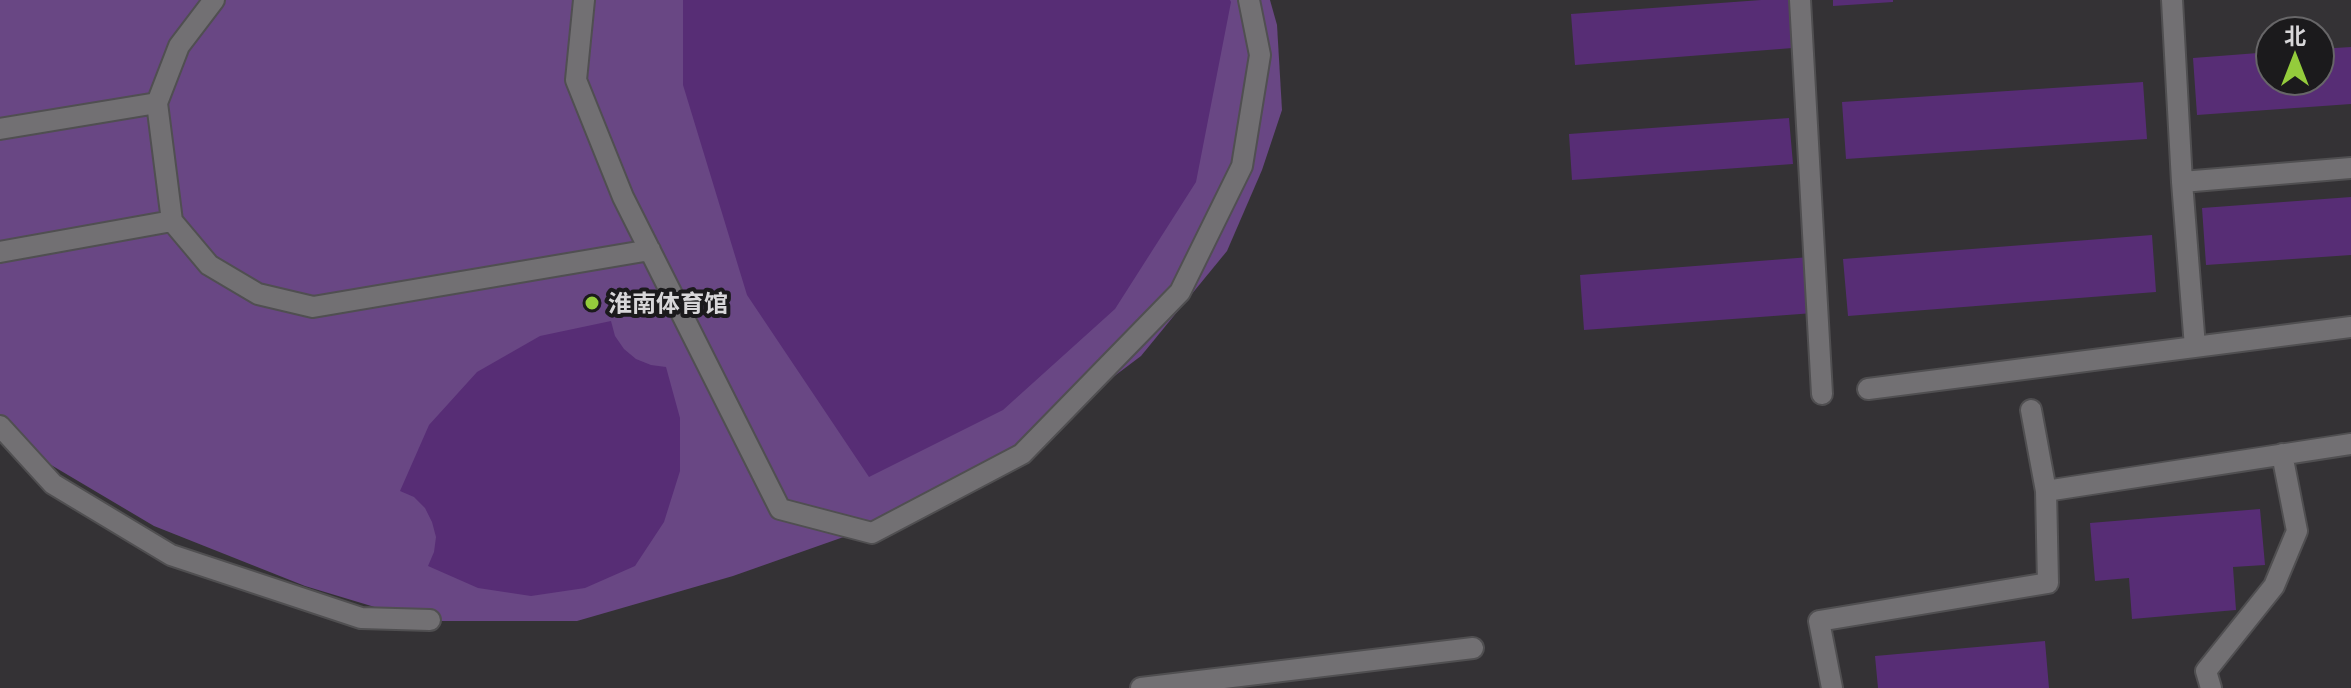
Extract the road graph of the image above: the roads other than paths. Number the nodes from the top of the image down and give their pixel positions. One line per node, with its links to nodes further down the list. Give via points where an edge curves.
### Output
1 (214, 0): 6 (street, via 179,46)
2 (584, 0): 11 (street, via 576,80)
3 (1249, 0): 11 (street, via 1260,55 1242,166 1180,292 1022,454 872,533 780,509)
4 (1800, 0): 16 (street)
5 (2172, 0): 9 (street)
6 (157, 103): 7 (street); 10 (street)
7 (0, 129)
8 (2351, 168): 9 (street)
9 (2182, 182): 14 (street)
10 (172, 221): 11 (street, via 209,265 258,294 313,307); 12 (street)
11 (650, 250)
12 (0, 252)
13 (2351, 327): 14 (street)
14 (2195, 347): 15 (street)
15 (1868, 389)
16 (1822, 394)
17 (2031, 410): 21 (street)
18 (0, 426): 22 (street, via 53,484 171,555 361,618)
19 (2351, 444): 20 (street)
20 (2282, 454): 21 (street); 26 (street, via 2297,531 2274,586 2206,671)
21 (2046, 491): 25 (street, via 2048,583 1819,621)
22 (430, 620)
23 (1473, 648): 24 (street)
24 (1141, 688)
25 (1832, 688)
26 (2211, 688)

